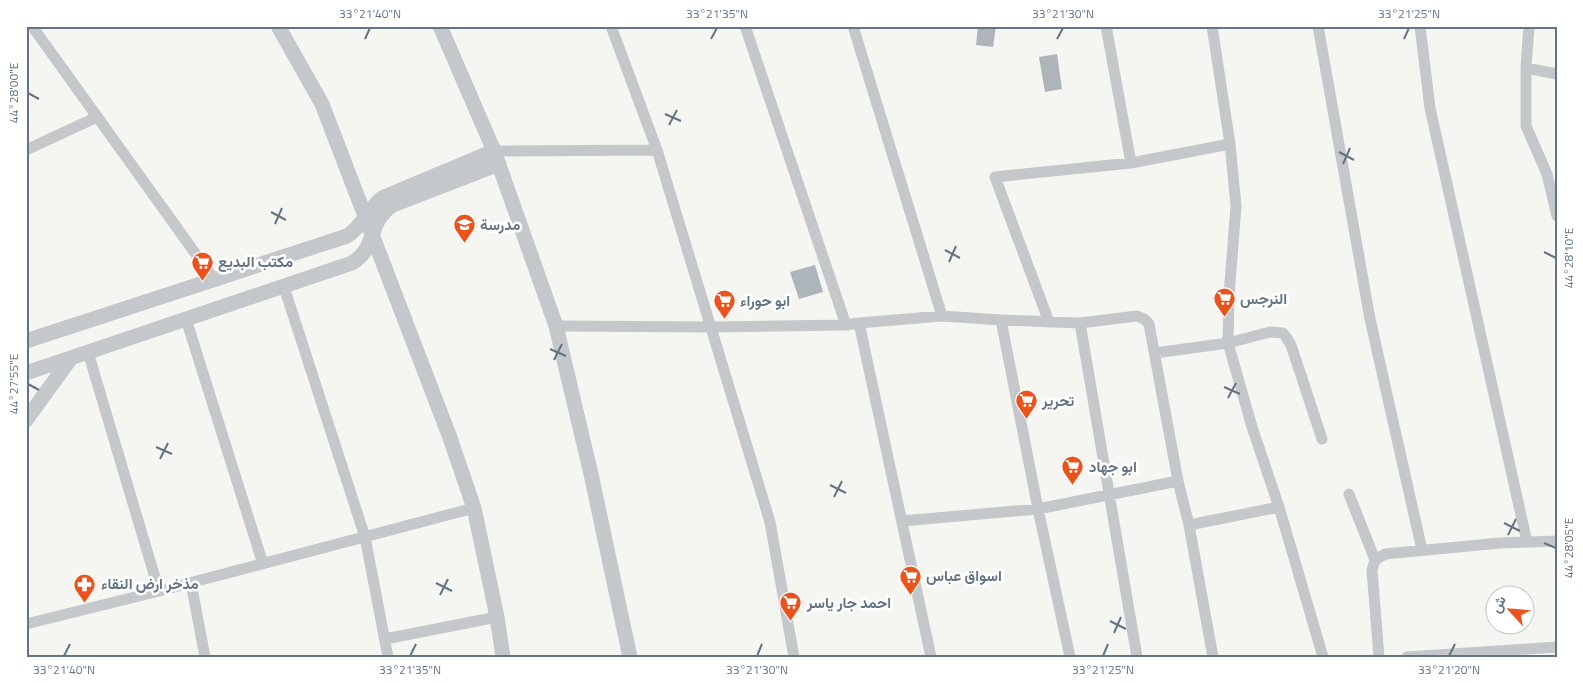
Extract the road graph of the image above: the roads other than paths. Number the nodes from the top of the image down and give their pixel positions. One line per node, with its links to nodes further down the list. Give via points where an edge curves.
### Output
1 (32, 26): 14 (street)
2 (278, 26): 22 (street, via 322,104)
3 (440, 26): 18 (street)
4 (611, 26): 17 (street)
5 (745, 26): 32 (street)
6 (853, 26): 26 (street)
7 (1106, 26): 19 (street)
8 (1212, 26): 15 (street)
9 (1318, 26): 54 (street, via 1370,319)
10 (1420, 26): 53 (street, via 1430,108)
11 (1529, 26): 12 (street)
12 (1526, 68): 13 (street); 20 (street, via 1526,126)
13 (1557, 74)
14 (96, 117): 16 (street); 24 (street)
15 (1230, 144): 19 (street); 36 (street, via 1236,206)
16 (26, 150)
17 (657, 150): 18 (street); 34 (street)
18 (497, 158): 22 (street, via 389,194 375,203); 23 (street, via 393,205 377,221); 33 (street)
19 (1131, 163): 29 (street, via 996,177)
20 (1552, 175): 21 (street)
21 (1557, 216)
22 (366, 217): 23 (street); 24 (street, via 347,236)
23 (372, 235): 25 (street, via 367,250 352,263); 47 (street)
24 (214, 278): 35 (street)
25 (284, 287): 27 (street); 51 (street)
26 (942, 316): 28 (street); 30 (street)
27 (186, 319): 37 (street); 56 (street)
28 (1002, 320): 29 (street); 48 (street)
29 (1049, 322): 31 (street)
30 (858, 323): 32 (street); 49 (street)
31 (1080, 323): 38 (street, via 1137,316 1148,324); 44 (street)
32 (846, 325): 34 (street)
33 (556, 326): 34 (street); 67 (street)
34 (711, 327): 68 (street, via 770,522)
35 (26, 340)
36 (1228, 343): 38 (street); 42 (street, via 1270,332 1286,336); 46 (street)
37 (88, 352): 39 (street); 58 (street)
38 (1154, 352): 43 (street)
39 (71, 358): 40 (street); 41 (street)
40 (26, 373)
41 (26, 420)
42 (1322, 439)
43 (1178, 481): 44 (street); 50 (street)
44 (1109, 494): 48 (street); 71 (street)
45 (1349, 494): 55 (street)
46 (1279, 506): 50 (street); 73 (street)
47 (474, 508): 51 (street); 59 (street)
48 (1038, 509): 49 (street); 70 (street)
49 (902, 521): 69 (street)
50 (1189, 525): 72 (street)
51 (366, 537): 56 (street); 61 (street)
52 (1557, 541): 53 (street)
53 (1527, 542): 54 (street)
54 (1422, 550): 55 (street, via 1385,554)
55 (1375, 560): 74 (street, via 1372,570)
56 (262, 564): 57 (street)
57 (191, 583): 58 (street); 64 (street)
58 (159, 591): 60 (street)
59 (496, 617): 61 (street); 66 (street)
60 (26, 624)
61 (385, 639): 65 (street)
62 (1557, 647): 63 (street)
63 (1538, 652): 75 (street)
64 (205, 657)
65 (388, 657)
66 (503, 657)
67 (630, 657)
68 (794, 657)
69 (931, 657)
70 (1070, 657)
71 (1137, 657)
72 (1213, 657)
73 (1323, 657)
74 (1379, 657)
75 (1407, 657)

